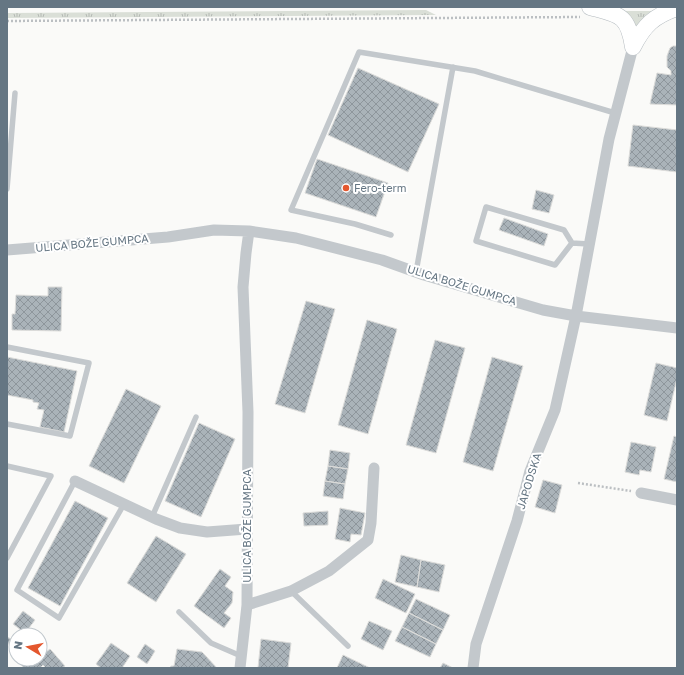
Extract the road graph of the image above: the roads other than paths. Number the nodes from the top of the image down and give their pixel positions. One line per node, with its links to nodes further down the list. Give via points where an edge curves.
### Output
1 (677, 8): 3 (main road, via 656,17 648,24)
2 (587, 12): 3 (main road, via 615,14 625,20)
3 (633, 47): 6 (street, JAPODSKA)
4 (453, 67): 6 (lane, via 475,71); 9 (lane, via 359,52 291,210); 13 (lane)
5 (14, 93): 7 (lane)
6 (615, 113): 11 (street, JAPODSKA)
7 (7, 189)
8 (249, 231): 12 (street, ULICA BOŽE GUMPCA, via 214,230 168,237); 13 (street, ULICA BOŽE GUMPCA, via 296,238 382,260); 26 (street, ULICA BOŽE GUMPCA, via 243,287 248,412)
9 (391, 235)
10 (572, 243): 10 (lane, via 564,230 486,206 476,241 555,265); 11 (lane)
11 (588, 244): 14 (street, JAPODSKA)
12 (7, 250)
13 (416, 272): 14 (street, ULICA BOŽE GUMPCA, via 543,310)
14 (576, 316): 15 (street, ULICA BOŽE GUMPCA); 34 (street, JAPODSKA, via 555,410 530,471 517,521 476,644)
15 (677, 328)
16 (7, 347): 18 (lane, via 89,363 70,436)
17 (196, 417): 25 (lane)
18 (7, 424)
19 (7, 466): 27 (lane, via 51,476)
20 (374, 468): 28 (street, via 368,540 329,571)
21 (75, 481): 24 (street); 24 (lane, via 17,590 60,618)
22 (642, 493): 23 (street)
23 (677, 500)
24 (124, 504): 25 (street)
25 (152, 517): 26 (street, via 180,528 207,532)
26 (247, 529): 29 (street, ULICA BOŽE GUMPCA)
27 (7, 558)
28 (291, 591): 29 (street); 31 (lane)
29 (247, 605): 32 (street, ULICA BOŽE GUMPCA)
30 (179, 612): 32 (lane, via 211,643)
31 (348, 646)
32 (241, 656): 33 (street, ULICA BOŽE GUMPCA)
33 (240, 668)
34 (473, 668)

